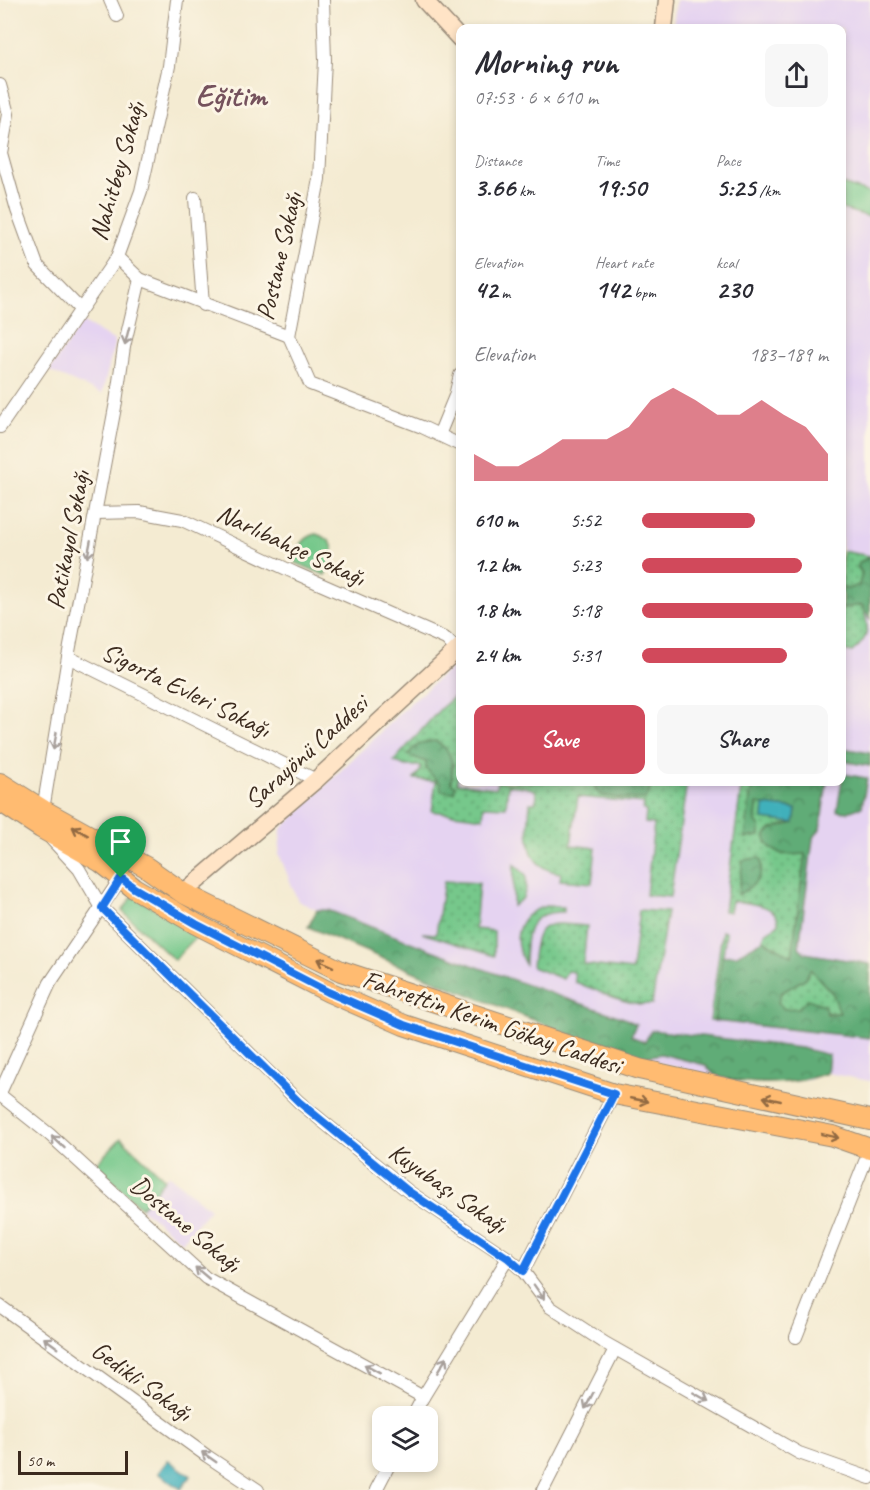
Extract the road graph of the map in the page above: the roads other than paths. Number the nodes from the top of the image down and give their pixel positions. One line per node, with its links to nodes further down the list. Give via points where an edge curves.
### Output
1 (110, 0): 6 (street)
2 (177, 0): 11 (street, Nahitbey Sokağı, via 169,66 141,191)
3 (323, 0): 15 (street, Postane Sokağı, via 325,60 320,179)
4 (424, 0): 8 (street)
5 (667, 0): 7 (street)
6 (117, 16)
7 (664, 24)
8 (456, 35)
9 (0, 86): 14 (street, via 8,114 1,153 17,210 37,265)
10 (195, 198): 13 (street)
11 (117, 257): 12 (street, Postane Sokağı); 14 (street, Nahitbey Sokağı)
12 (140, 279): 13 (street, Postane Sokağı); 20 (street, Patikayol Sokağı, one-way to 20, via 124,347)
13 (204, 304): 15 (street, Postane Sokağı)
14 (81, 309): 17 (street, Nahitbey Sokağı)
15 (289, 336): 18 (street, via 310,384)
16 (456, 398): 18 (street)
17 (1, 423)
18 (439, 435): 19 (street)
19 (456, 444)
20 (96, 513): 21 (street, Narlıbahçe Sokağı, via 139,512 182,520); 23 (street, Patikayol Sokağı, one-way to 23)
21 (456, 647)
22 (456, 652): 24 (street, Sarayönü Caddesi)
23 (69, 657): 24 (street, Sigorta Evleri Sokağı); 27 (street, Patikayol Sokağı, one-way to 27)
24 (316, 780): 30 (street, Sarayönü Caddesi)
25 (0, 783): 27 (main road, Fahrettin Kerim Gökay Caddesi)
26 (0, 801): 27 (main road, Fahrettin Kerim Gökay Caddesi)
27 (42, 819): 28 (main road, Fahrettin Kerim Gökay Caddesi, one-way to 27); 29 (main road, Fahrettin Kerim Gökay Caddesi); 31 (street, Kuyubaşı Sokağı)
28 (114, 849): 29 (main road); 30 (main road, Fahrettin Kerim Gökay Caddesi)
29 (121, 878): 31 (street); 33 (main road, Fahrettin Kerim Gökay Caddesi, via 206,929 328,992 404,1025)
30 (183, 893): 34 (main road, Fahrettin Kerim Gökay Caddesi, one-way to 30, via 639,1069 351,975)
31 (102, 908): 32 (street, via 50,983); 36 (street, Kuyubaşı Sokağı, via 299,1102 408,1191)
32 (0, 1094): 41 (street, Dostane Sokağı, one-way to 32, via 206,1278 50,1134)
33 (614, 1094): 35 (main road, Fahrettin Kerim Gökay Caddesi, one-way to 35, via 833,1136); 37 (street)
34 (870, 1120)
35 (870, 1149): 39 (street)
36 (508, 1258): 37 (street, Kuyubaşı Sokağı); 41 (street, one-way to 36)
37 (523, 1271): 40 (street, Kuyubaşı Sokağı, one-way to 40, via 550,1307)
38 (0, 1306): 45 (street, Gedikli Sokağı, one-way to 38)
39 (796, 1337)
40 (615, 1349): 44 (street, Kuyubaşı Sokağı, one-way to 44, via 799,1453); 47 (street, one-way to 47)
41 (423, 1397): 42 (street)
42 (418, 1406)
43 (385, 1472): 46 (street)
44 (870, 1478)
45 (258, 1490)
46 (376, 1490)
47 (543, 1490)

